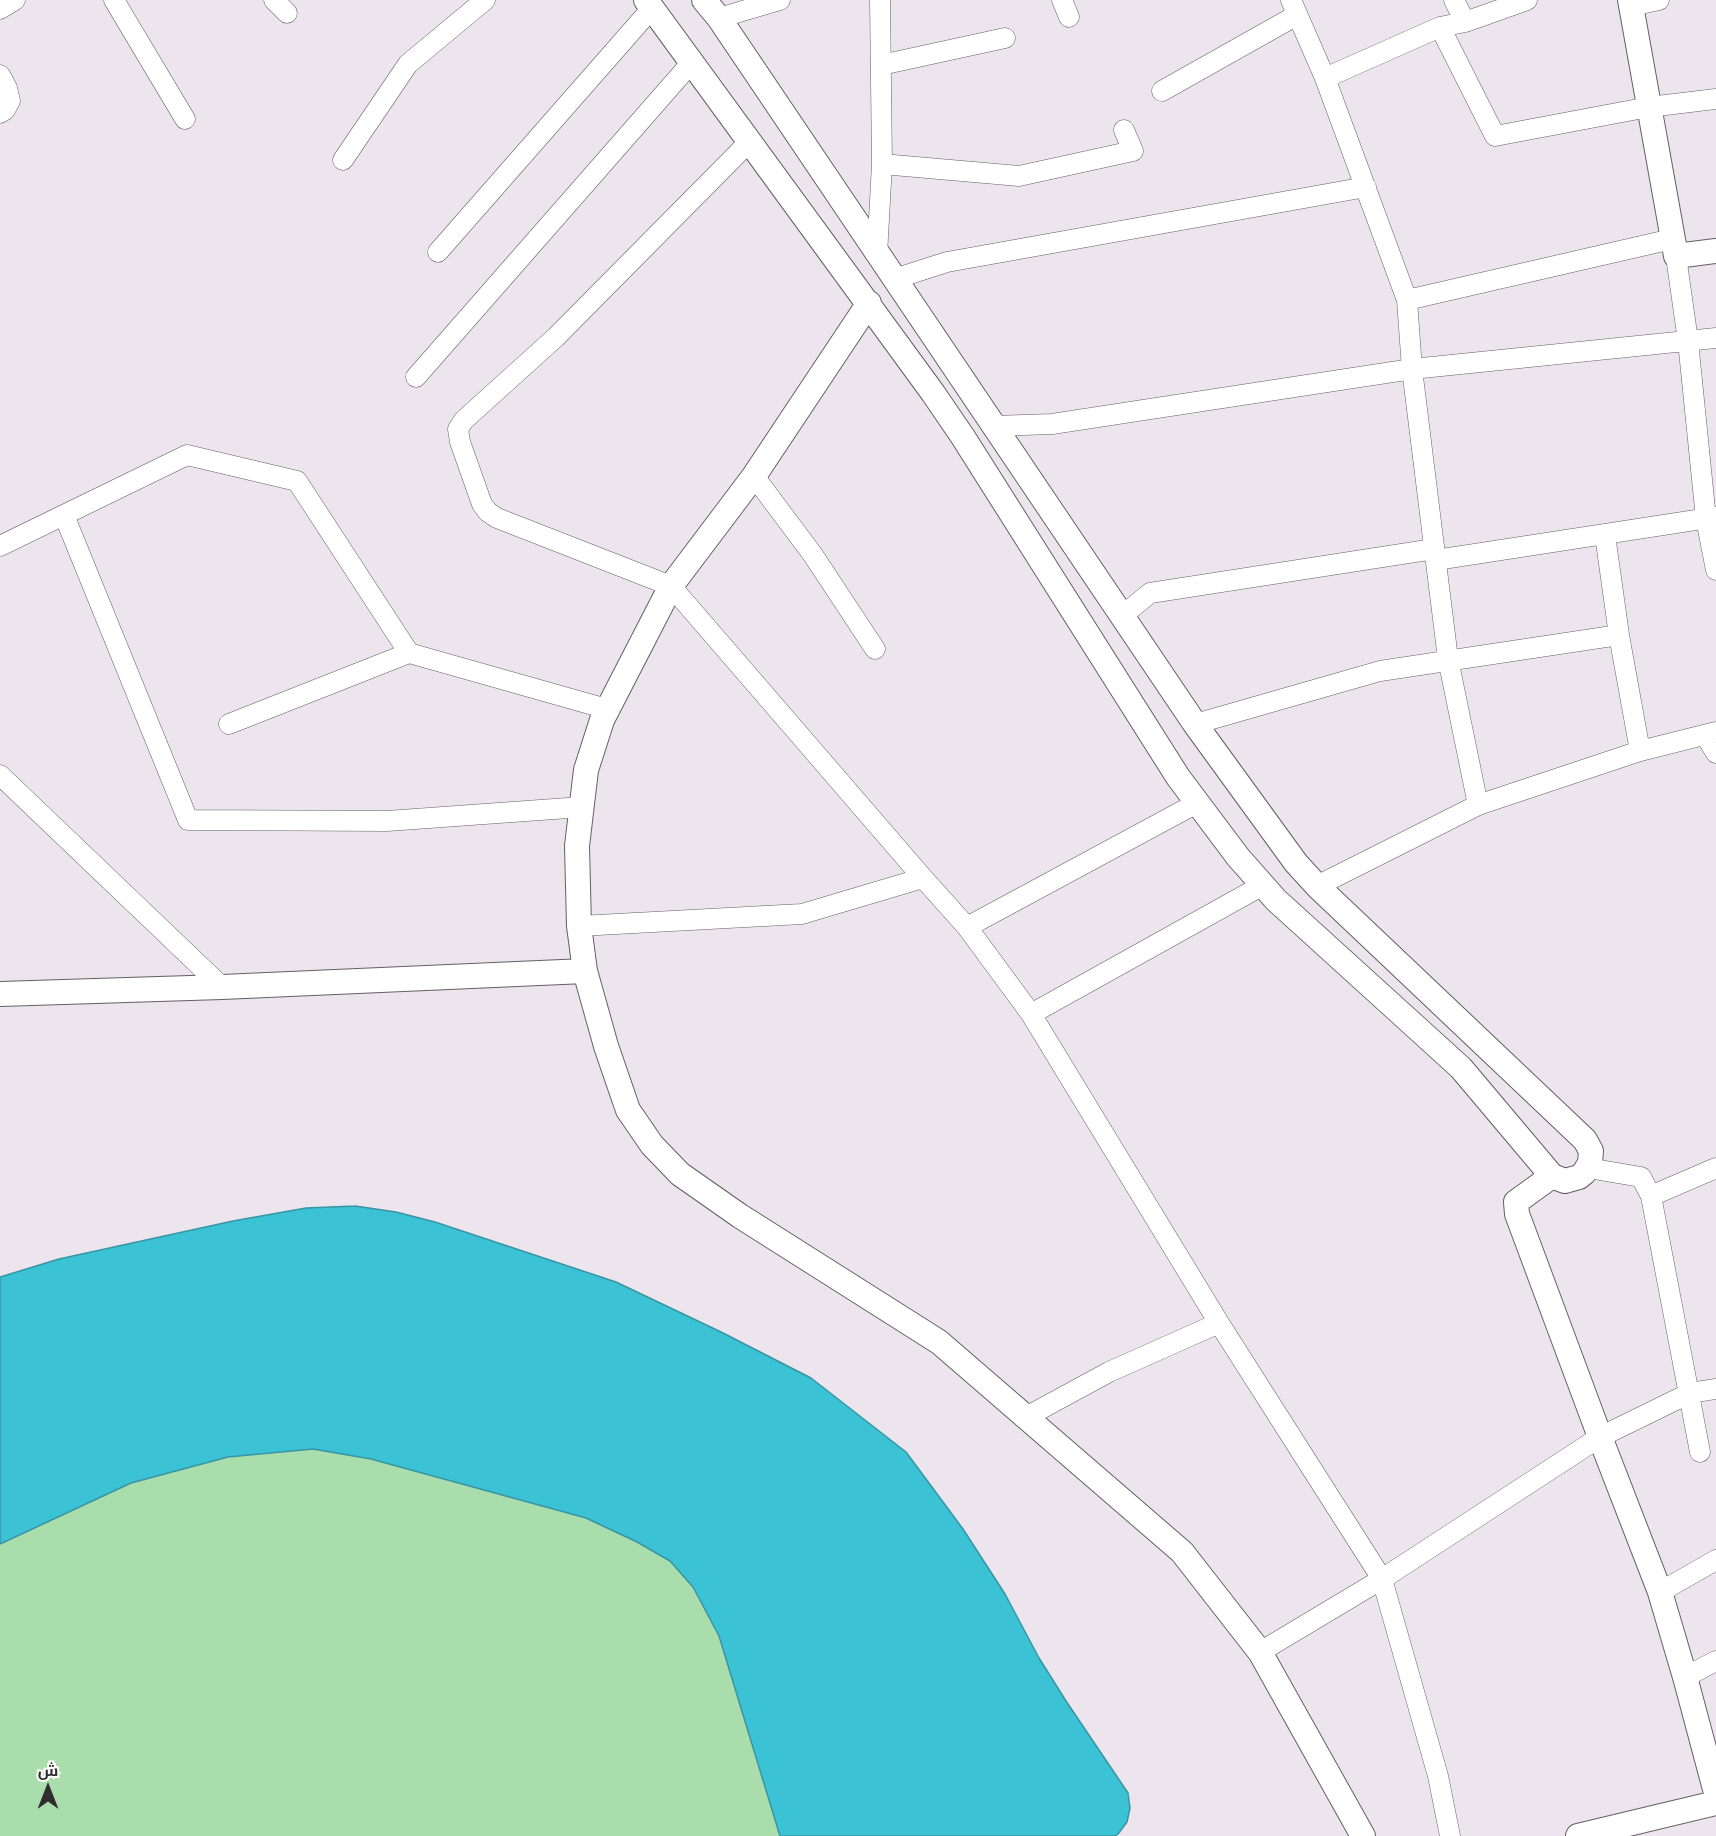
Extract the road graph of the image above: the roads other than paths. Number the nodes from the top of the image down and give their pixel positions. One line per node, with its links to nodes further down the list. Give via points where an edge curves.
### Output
1 (15, 0): 12 (street)
2 (114, 0): 25 (street)
3 (485, 0): 28 (street, via 408,64)
4 (780, 0): 13 (street)
5 (880, 0): 18 (street)
6 (1454, 0): 14 (street)
7 (1527, 0): 14 (street)
8 (1659, 0): 9 (street)
9 (1630, 3): 23 (street)
10 (649, 4): 17 (street); 33 (street)
11 (1294, 7): 20 (street); 21 (street)
12 (0, 9)
13 (711, 9): 34 (street)
14 (1465, 22): 15 (street)
15 (1440, 27): 20 (street); 23 (street, via 1495,136)
16 (1005, 38): 18 (street)
17 (692, 62): 27 (street); 42 (street)
18 (881, 65): 29 (street)
19 (0, 75): 24 (street, via 10,101)
20 (1325, 78): 30 (street)
21 (1162, 91)
22 (1716, 99): 23 (street)
23 (1649, 107): 31 (street)
24 (0, 113)
25 (184, 119)
26 (1124, 130): 29 (street, via 1132,151 1019,176)
27 (750, 141): 37 (street); 52 (street, via 556,337 458,429 478,494 488,512)
28 (343, 160)
29 (882, 164): 34 (street)
30 (1366, 187): 35 (street, via 947,261); 36 (street)
31 (1674, 247): 32 (street); 36 (street); 39 (street)
32 (1716, 251)
33 (438, 252)
34 (877, 255): 35 (street)
35 (894, 279): 41 (street)
36 (1407, 300): 40 (street)
37 (869, 303): 43 (street); 45 (street)
38 (1716, 338): 39 (street)
39 (1688, 341): 40 (street); 47 (street)
40 (1412, 369): 44 (street, via 1052,424); 50 (street)
41 (961, 376): 43 (street); 44 (street)
42 (416, 377)
43 (933, 393): 65 (street)
44 (994, 426): 53 (street)
45 (754, 476): 52 (street); 55 (street, via 813,555)
46 (64, 515): 49 (street); 56 (street, via 187,455 297,481); 67 (street, via 188,820 387,821)
47 (1711, 518): 48 (street); 51 (street)
48 (1605, 534): 50 (street); 54 (street)
49 (0, 546)
50 (1435, 555): 53 (street, via 1150,593); 57 (street)
51 (1716, 570)
52 (671, 586): 58 (street); 68 (street)
53 (1122, 616): 60 (street)
54 (1619, 635): 57 (street); 62 (street)
55 (875, 649)
56 (409, 653): 58 (street); 59 (street)
57 (1448, 659): 60 (street, via 1380,671); 66 (street)
58 (607, 709): 67 (street, via 586,770)
59 (228, 724)
60 (1195, 724): 70 (street)
61 (1711, 734): 62 (street); 63 (street)
62 (1640, 751): 66 (street)
63 (1716, 753)
64 (0, 775): 74 (street)
65 (1197, 803): 69 (street); 72 (street)
66 (1478, 805): 70 (street)
67 (582, 807): 71 (street, via 577,846)
68 (922, 878): 71 (street, via 802,914); 72 (street)
69 (1263, 885): 76 (street); 79 (street, via 1461,1068)
70 (1317, 886): 77 (street, via 1585,1140 1590,1150)
71 (579, 927): 73 (street)
72 (967, 927): 76 (street)
73 (585, 971): 74 (street); 84 (street, via 628,1110 652,1145 680,1174 939,1342)
74 (222, 987): 75 (street)
75 (0, 994)
76 (1031, 1014): 81 (street)
77 (1588, 1168): 79 (street, via 1572,1180); 80 (street, via 1641,1177)
78 (1716, 1168): 80 (street)
79 (1552, 1176): 85 (street, via 1516,1202 1517,1214)
80 (1651, 1196): 83 (street)
81 (1220, 1323): 84 (street, via 1109,1372); 88 (street)
82 (1716, 1389): 83 (street)
83 (1690, 1393): 85 (street); 86 (street)
84 (1026, 1417): 90 (street, via 1182,1552)
85 (1600, 1437): 88 (street); 89 (street)
86 (1700, 1452)
87 (1716, 1560): 89 (street)
88 (1382, 1579): 90 (street); 96 (street, via 1438,1776)
89 (1660, 1592): 92 (street)
90 (1260, 1652): 95 (street)
91 (1716, 1661): 92 (street)
92 (1685, 1677): 93 (street)
93 (1716, 1793)
94 (1716, 1803): 97 (street)
95 (1363, 1836)
96 (1450, 1836)
97 (1578, 1836)

